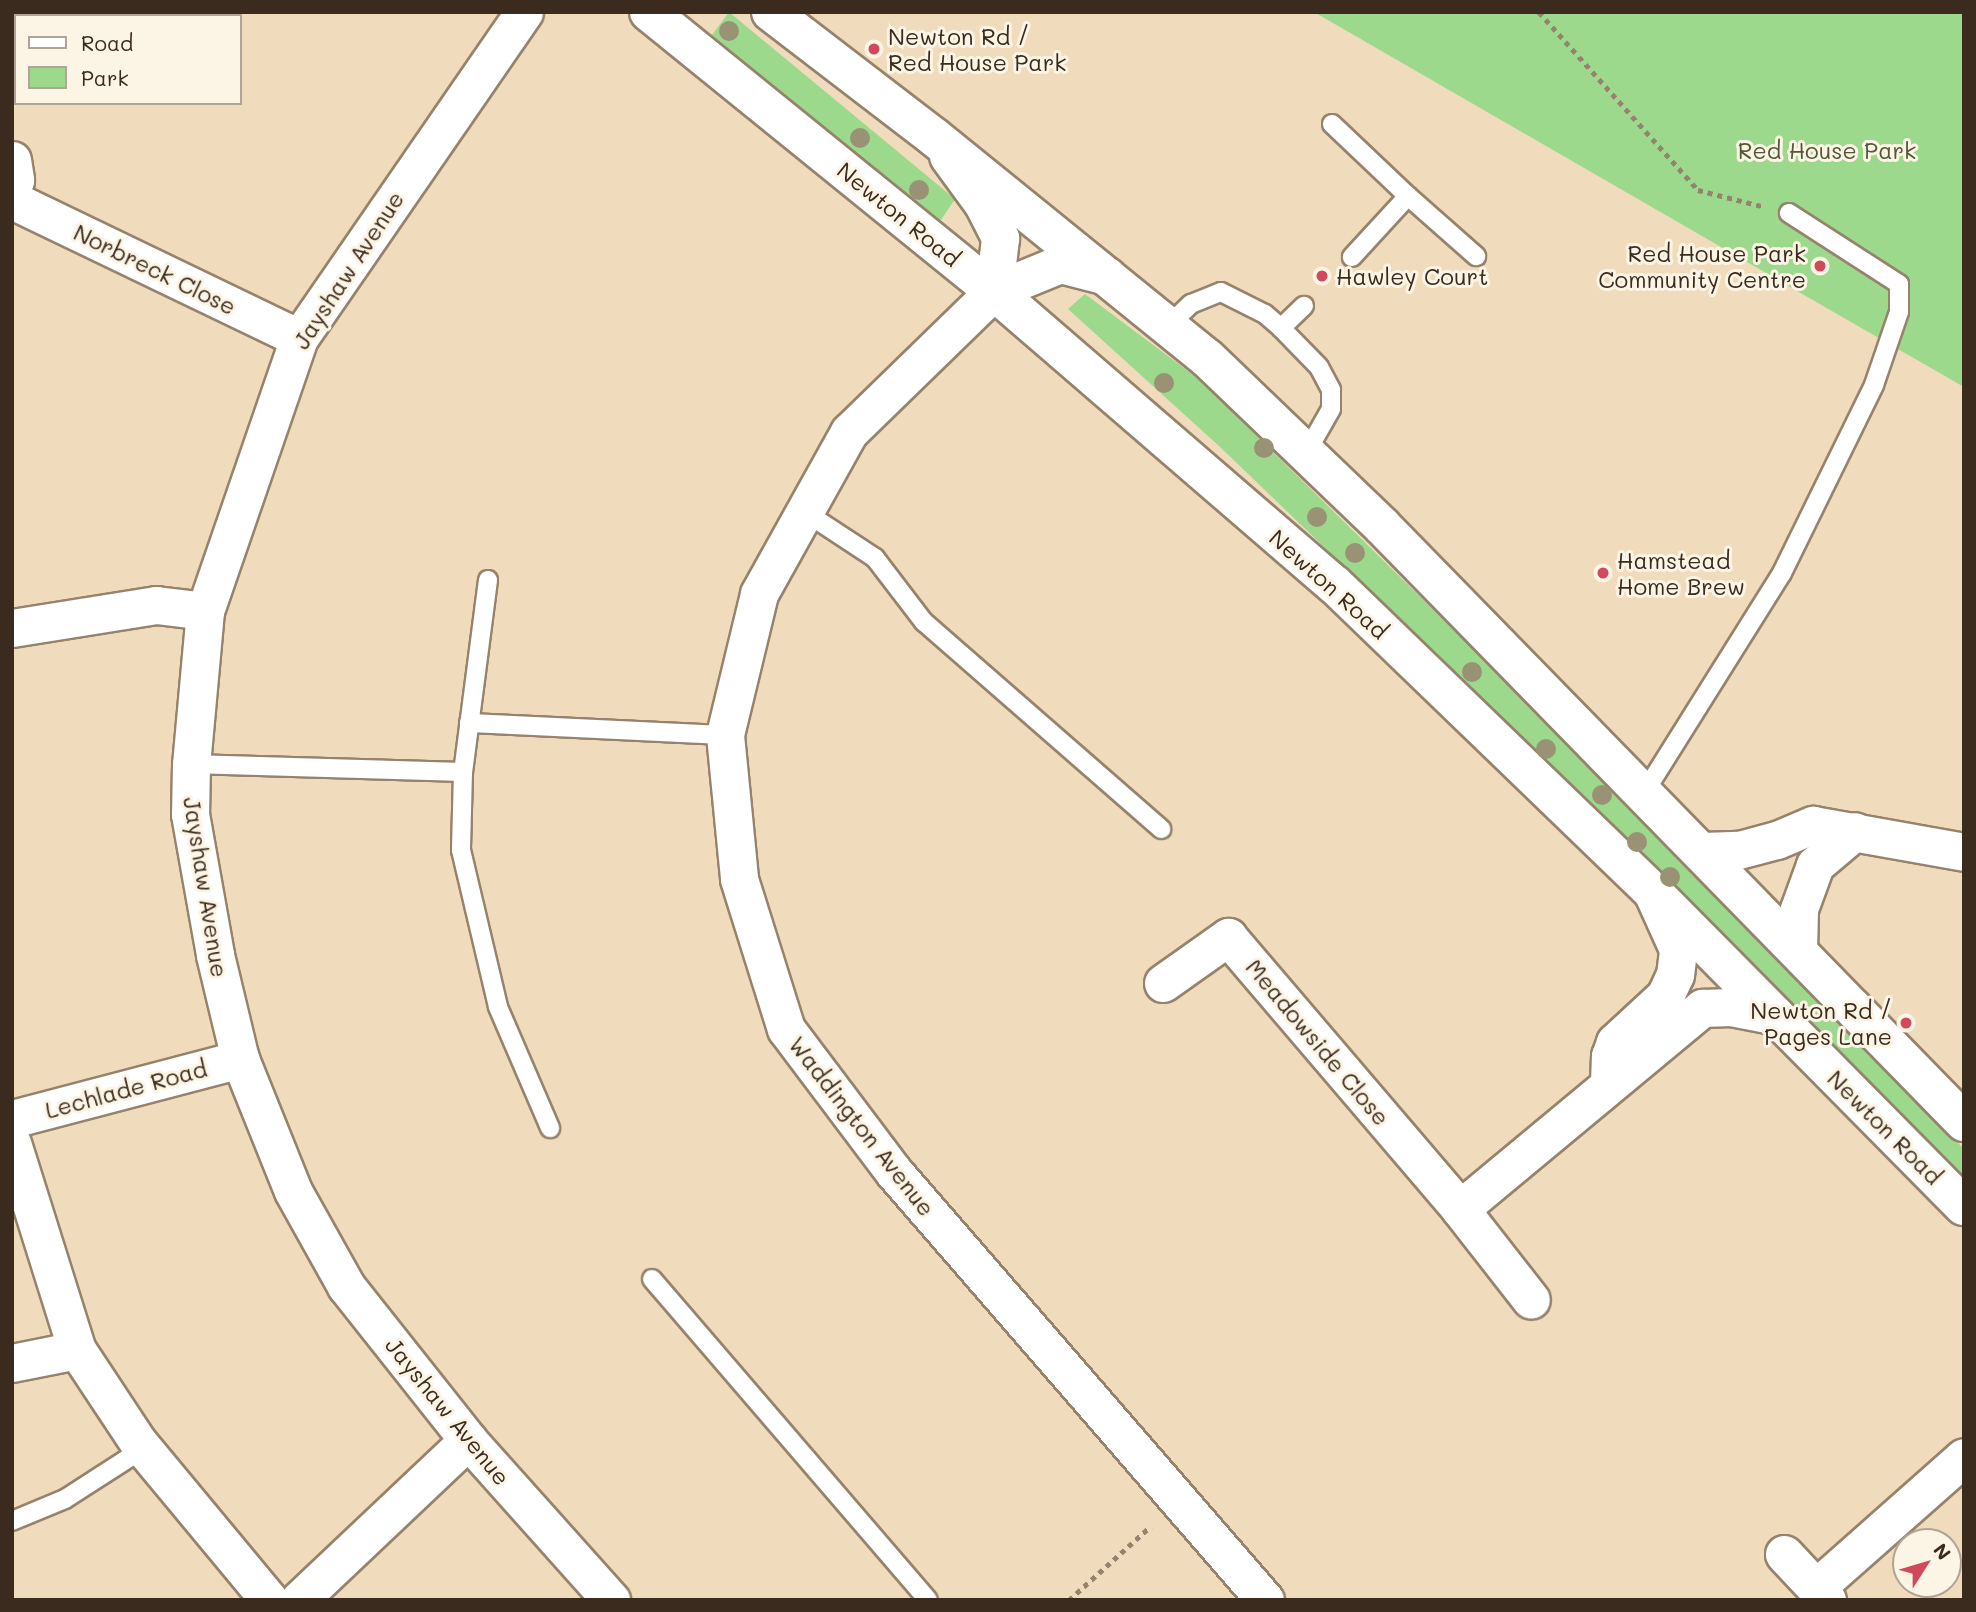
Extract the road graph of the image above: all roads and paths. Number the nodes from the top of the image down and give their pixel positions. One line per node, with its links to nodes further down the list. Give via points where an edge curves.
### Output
1 (524, 12): 19 (street, Jayshaw Avenue)
2 (649, 12): 15 (highway, Newton Road)
3 (771, 12): 6 (highway)
4 (1539, 12): 11 (path, via 1698,190)
5 (1332, 124): 9 (lane)
6 (934, 137): 14 (highway); 15 (street, via 983,204 1000,239)
7 (12, 160): 8 (street)
8 (12, 189)
9 (1408, 196): 12 (lane); 13 (lane)
10 (12, 200): 19 (street, Norbreck Close)
11 (1789, 213): 29 (lane, via 1899,284 1899,312 1874,385 1782,573)
12 (1476, 256)
13 (1352, 257)
14 (1108, 276): 15 (street, Waddington Avenue, via 1060,264); 17 (highway)
15 (994, 290): 21 (street, Waddington Avenue, via 849,432); 34 (highway, Newton Road, via 1335,585)
16 (1304, 306): 18 (lane)
17 (1168, 326): 18 (lane, via 1191,304 1221,292 1265,314); 20 (highway)
18 (1281, 328): 20 (lane, via 1319,367 1331,390 1331,409)
19 (299, 338): 23 (street, Jayshaw Avenue)
20 (1306, 453): 29 (highway)
21 (804, 512): 26 (street, Waddington Avenue, via 759,594); 30 (lane, via 875,558 924,622)
22 (488, 580): 25 (lane)
23 (205, 611): 24 (street, via 156,604); 27 (street, Jayshaw Avenue)
24 (12, 628)
25 (469, 723): 26 (lane); 28 (lane)
26 (725, 735): 53 (street, Waddington Avenue, via 739,879 786,1029 893,1171)
27 (191, 764): 28 (lane); 38 (street, Jayshaw Avenue, via 190,814 215,956)
28 (463, 772): 42 (lane, via 461,850 498,1007)
29 (1644, 793): 32 (highway)
30 (1161, 829)
31 (1855, 831): 32 (street, via 1812,825 1739,850); 33 (street); 35 (street, via 1815,865 1799,909)
32 (1702, 851): 35 (highway)
33 (1964, 852)
34 (1651, 890): 37 (highway, Newton Road); 39 (street, via 1678,949 1675,975 1665,996 1615,1042)
35 (1798, 951): 41 (highway)
36 (1163, 984): 45 (street, Meadowside Close, via 1228,937)
37 (1772, 1015): 39 (street, via 1731,1007 1702,1008); 44 (highway, Newton Road)
38 (240, 1059): 40 (street, Lechlade Road); 50 (street, Jayshaw Avenue, via 293,1191 346,1286)
39 (1609, 1083): 45 (street)
40 (12, 1119)
41 (1964, 1122)
42 (550, 1128)
43 (12, 1143): 48 (street)
44 (1964, 1206)
45 (1460, 1209): 47 (street, Meadowside Close)
46 (652, 1279): 60 (lane)
47 (1531, 1300)
48 (78, 1350): 49 (street); 51 (street)
49 (12, 1363)
50 (468, 1440): 58 (street); 59 (street, Jayshaw Avenue)
51 (144, 1448): 54 (lane, via 65,1499); 57 (street)
52 (1964, 1457): 56 (street)
53 (1181, 1500): 61 (path); 62 (street, Waddington Avenue)
54 (12, 1521)
55 (1784, 1554): 56 (street)
56 (1822, 1593)
57 (269, 1600)
58 (299, 1600)
59 (611, 1600)
60 (928, 1600)
61 (1069, 1600)
62 (1265, 1600)

